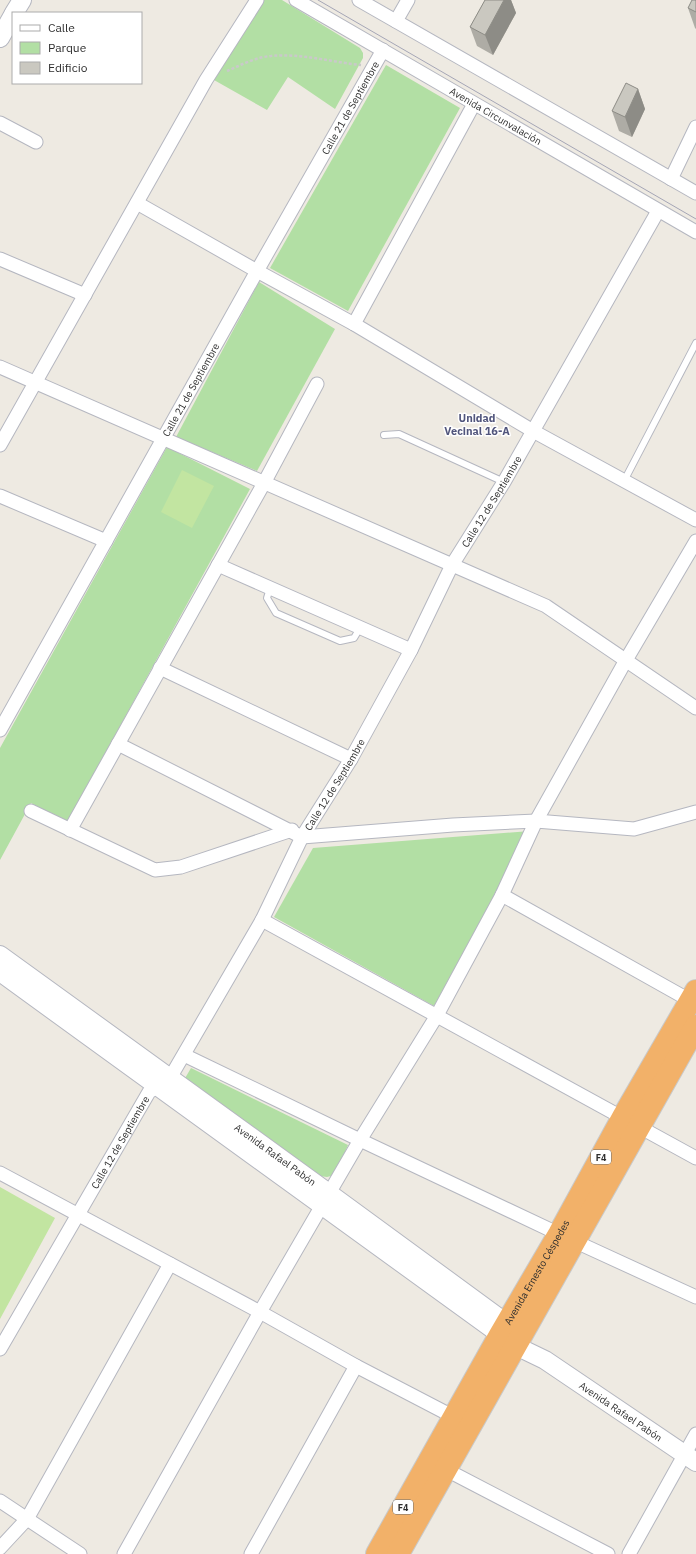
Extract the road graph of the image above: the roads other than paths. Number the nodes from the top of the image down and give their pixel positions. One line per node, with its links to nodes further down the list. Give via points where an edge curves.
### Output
1 (22, 0): 6 (main road)
2 (256, 0): 17 (street, via 206,80)
3 (296, 0): 10 (street, Avenida Circunvalación)
4 (359, 0): 8 (street)
5 (408, 0): 8 (street)
6 (15, 12)
7 (12, 17): 9 (main road)
8 (396, 21): 15 (street)
9 (0, 38)
10 (383, 50): 11 (street, Avenida Circunvalación); 21 (street, Calle 21 de Septiembre)
11 (474, 104): 18 (street, Avenida Circunvalación); 23 (street)
12 (0, 122): 14 (street)
13 (696, 127): 15 (street)
14 (36, 142)
15 (671, 179): 16 (street)
16 (696, 193)
17 (137, 203): 21 (street); 22 (street)
18 (658, 211): 19 (street, Avenida Circunvalación); 28 (street, Calle 12 de Septiembre)
19 (696, 232)
20 (0, 259): 22 (street)
21 (257, 271): 23 (street); 30 (street, Calle 21 de Septiembre)
22 (85, 295): 26 (street)
23 (354, 324): 28 (street)
24 (696, 343): 32 (lane)
25 (0, 367): 26 (street)
26 (36, 383): 30 (street); 31 (street)
27 (318, 384): 34 (street)
28 (533, 431): 32 (street); 33 (street, Calle 12 de Septiembre)
29 (384, 435): 33 (lane, via 399,434)
30 (164, 439): 34 (street); 37 (street, Calle 21 de Septiembre)
31 (0, 445)
32 (624, 481): 36 (street)
33 (504, 482): 40 (street, Calle 12 de Septiembre)
34 (264, 483): 39 (street); 40 (street)
35 (0, 496): 37 (street)
36 (696, 520)
37 (106, 541): 47 (street, Calle 21 de Septiembre)
38 (696, 541): 44 (street)
39 (218, 565): 41 (street); 45 (street)
40 (452, 565): 43 (street, Calle 12 de Septiembre); 44 (street, via 546,606)
41 (270, 588): 42 (street); 42 (lane, via 267,598 276,613 340,641 354,638)
42 (360, 628): 43 (street)
43 (411, 650): 49 (street, Calle 12 de Septiembre)
44 (626, 660): 46 (street); 52 (street)
45 (160, 668): 48 (street); 49 (street)
46 (696, 708)
47 (0, 730)
48 (118, 744): 53 (street); 54 (street)
49 (351, 759): 54 (street, Calle 12 de Septiembre)
50 (31, 811): 53 (street)
51 (696, 812): 52 (street, via 634,829)
52 (536, 821): 54 (street); 55 (street)
53 (70, 830): 54 (street, via 155,870 181,867)
54 (297, 834): 56 (street, Calle 12 de Septiembre)
55 (502, 895): 59 (street); 60 (street)
56 (262, 920): 60 (street); 62 (street, Calle 12 de Septiembre)
57 (0, 955): 63 (main road, Avenida Rafael Pabón)
58 (0, 972): 63 (main road, Avenida Rafael Pabón)
59 (693, 996): 64 (highway, Avenida Ernesto Céspedes / F4)
60 (436, 1016): 64 (street); 65 (street)
61 (696, 1026): 64 (highway, Avenida Ernesto Céspedes / F4)
62 (184, 1055): 63 (street, Calle 12 de Septiembre); 65 (street)
63 (164, 1082): 68 (main road, Avenida Rafael Pabón); 69 (street, Calle 12 de Septiembre, via 149,1092)
64 (631, 1122): 66 (street); 70 (highway, Avenida Ernesto Céspedes / F4)
65 (360, 1140): 68 (street); 70 (street)
66 (696, 1158)
67 (0, 1173): 69 (street)
68 (326, 1200): 73 (street); 74 (main road, Avenida Rafael Pabón)
69 (78, 1214): 71 (street); 75 (street, Calle 12 de Septiembre)
70 (566, 1238): 72 (street); 74 (highway, Avenida Ernesto Céspedes / F4)
71 (170, 1264): 73 (street); 82 (street)
72 (696, 1297)
73 (260, 1312): 76 (street); 85 (street)
74 (511, 1335): 77 (highway, Avenida Ernesto Céspedes / F4); 79 (main road, Avenida Rafael Pabón); 80 (highway, Avenida Ernesto Céspedes / F4)
75 (0, 1349)
76 (356, 1366): 77 (street); 86 (street)
77 (454, 1417): 80 (highway, Avenida Ernesto Céspedes / F4)
78 (696, 1434): 79 (street)
79 (690, 1458): 90 (street)
80 (437, 1465): 87 (highway, Avenida Ernesto Céspedes / F4); 88 (highway, Avenida Ernesto Céspedes / F4); 89 (street)
81 (0, 1501): 82 (street)
82 (27, 1519): 83 (street); 84 (street)
83 (0, 1548)
84 (80, 1554)
85 (124, 1554)
86 (251, 1554)
87 (377, 1554)
88 (398, 1554)
89 (608, 1554)
90 (629, 1554)

